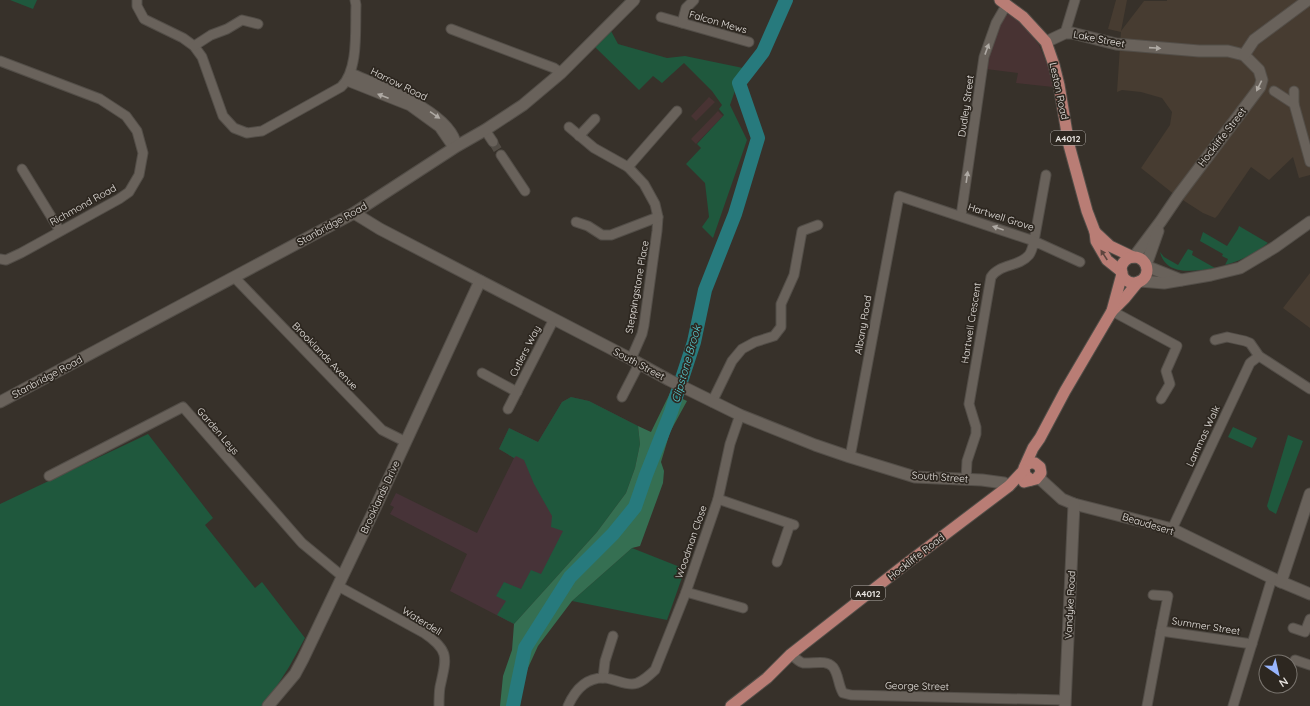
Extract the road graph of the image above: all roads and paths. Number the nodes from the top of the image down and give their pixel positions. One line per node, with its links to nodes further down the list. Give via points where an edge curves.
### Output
1 (137, 0): 15 (street, via 137,6 144,19)
2 (355, 0): 18 (street)
3 (634, 0): 19 (street, Stanbridge Road)
4 (694, 0): 9 (street, Falcon Mews, via 686,8)
5 (1075, 0): 12 (street)
6 (1003, 2): 14 (main road, A4012, via 1023,16); 39 (street, Dudley Street, one-way to 6, via 984,57)
7 (1304, 3): 16 (street, via 1254,40)
8 (661, 17): 9 (street, Falcon Mews)
9 (682, 23): 13 (street, Falcon Mews)
10 (258, 24): 15 (street, via 242,20)
11 (451, 29): 19 (street, via 554,68)
12 (1065, 34): 14 (street, Lake Street); 16 (street, Lake Street, one-way to 16, via 1081,35 1116,44 1228,51)
13 (749, 42)
14 (1046, 42): 46 (main road, Leston Road / A4012, via 1059,85 1071,152)
15 (194, 46): 20 (street, via 202,57 223,116 234,128 247,133 262,131 341,87)
16 (1244, 55): 41 (street, Hockliffe Street, one-way to 41, via 1259,70 1262,84)
17 (0, 61): 45 (street, Richmond Road, via 100,99 126,116 137,131 143,153 139,175 129,192)
18 (351, 73): 20 (street); 30 (street, Harrow Road, one-way to 30, via 413,100 442,120 456,139)
19 (561, 73): 27 (street, Stanbridge Road, via 523,105)
20 (347, 81): 30 (street, Harrow Road, one-way to 20, via 450,143 439,127 410,106)
21 (1274, 91): 23 (street)
22 (1294, 91): 23 (street)
23 (1294, 104): 32 (street)
24 (677, 111): 33 (street)
25 (595, 119): 28 (street)
26 (569, 127): 28 (street, Steppingstone Place)
27 (485, 130): 29 (street); 30 (street, Stanbridge Road)
28 (579, 136): 33 (street, Steppingstone Place, via 594,148)
29 (493, 142)
30 (457, 146): 38 (street, Stanbridge Road)
31 (502, 155): 36 (street)
32 (1310, 162)
33 (628, 167): 40 (street, Steppingstone Place, via 644,184 656,204)
34 (22, 169): 45 (street)
35 (1046, 175): 47 (street, Hartwell Grove)
36 (525, 191)
37 (899, 196): 39 (street, Hartwell Grove); 73 (street, Albany Road)
38 (354, 212): 53 (street, Stanbridge Road); 55 (street, South Street, via 380,229)
39 (961, 216): 47 (street, Hartwell Grove, one-way to 39)
40 (658, 217): 42 (street, Steppingstone Place, via 611,235 602,235); 61 (street, Steppingstone Place, via 642,334)
41 (1161, 221): 48 (street, Hockliffe Street); 51 (street, Hockliffe Street)
42 (576, 222)
43 (1310, 222): 54 (street, via 1240,268)
44 (818, 225): 68 (street, via 802,231 794,274 781,304 781,327 774,336 742,349 732,361)
45 (60, 231): 49 (street, Richmond Road, via 22,253 6,260)
46 (1095, 232): 48 (main road, Leston Road / A4012, via 1110,246); 52 (main road, Leston Road / A4012, one-way to 46, via 1107,260 1096,241)
47 (1034, 241): 50 (street); 78 (street, Hartwell Crescent, via 1026,258 996,271 990,280 969,404 976,434 967,461)
48 (1133, 257): 51 (main road, via 1141,259); 52 (main road, via 1123,264)
49 (0, 259)
50 (1080, 262)
51 (1146, 265): 54 (street); 56 (main road, via 1145,276)
52 (1122, 273): 56 (main road, via 1130,282); 57 (main road)
53 (234, 277): 67 (street, Stanbridge Road); 72 (street, Brooklands Avenue, via 382,430)
54 (1182, 280): 56 (street, via 1164,283)
55 (480, 281): 58 (street, South Street); 72 (street, Brooklands Drive)
56 (1139, 281): 57 (main road)
57 (1112, 311): 66 (street, via 1177,346 1166,370 1170,384); 71 (main road)
58 (554, 320): 61 (street, South Street); 64 (street, Cutlers Way)
59 (1215, 340): 60 (street, via 1227,336 1245,341 1250,343)
60 (1258, 356): 63 (street); 84 (street, Lammas Walk, via 1250,363)
61 (635, 361): 65 (street, Steppingstone Place); 68 (street, South Street)
62 (482, 373): 64 (street, Cutlers Way)
63 (1310, 389)
64 (517, 392): 69 (street, Cutlers Way)
65 (622, 397)
66 (1161, 399)
67 (0, 402)
68 (712, 402): 70 (street, South Street)
69 (508, 409)
70 (740, 415): 73 (street, South Street); 81 (street, Woodman Close, via 730,444)
71 (1040, 438): 74 (main road); 75 (main road)
72 (406, 442): 87 (street, Brooklands Drive)
73 (850, 457): 78 (street, South Street, via 915,477)
74 (1038, 465): 75 (main road, via 1033,462); 77 (main road, via 1041,470)
75 (1025, 468): 77 (main road, via 1026,477); 79 (main road, Hockliffe Road / A4012)
76 (49, 476): 87 (street, Garden Leys, via 183,407 302,543)
77 (1035, 479): 79 (main road, Hockliffe Road / A4012); 82 (street, Beaudesert, via 1062,499)
78 (966, 480): 79 (street, South Street, via 982,480)
79 (1010, 486): 97 (main road, Hockliffe Road / A4012)
80 (1310, 494): 83 (street)
81 (718, 499): 85 (street, Woodman Close, via 792,524); 88 (street, Woodman Close)
82 (1074, 504): 84 (street, Beaudesert); 101 (street, Vandyke Road)
83 (1307, 516): 86 (street)
84 (1172, 529): 86 (street, Beaudesert)
85 (777, 562)
86 (1277, 580): 89 (street, Beaudesert); 96 (street)
87 (340, 581): 102 (street, Brooklands Drive, via 303,659 290,680); 103 (street, Waterdell, via 424,633 440,646 446,659 446,666)
88 (686, 592): 91 (street, Woodman Close); 100 (street, Woodman Close, via 656,670 633,684)
89 (1310, 594)
90 (1153, 595): 94 (street, via 1168,596)
91 (743, 608)
92 (1310, 619): 93 (street, via 1305,632)
93 (1293, 628)
94 (1161, 631): 96 (street, Summer Street); 106 (street, Summer Street)
95 (613, 636): 100 (street)
96 (1252, 644): 107 (street)
97 (791, 654): 101 (street, George Street, via 802,663 826,663 832,666 843,693 851,695); 105 (main road, Hockliffe Road / A4012, via 767,678)
98 (1298, 661): 99 (street)
99 (1310, 665)
100 (603, 678): 104 (street, Woodman Close, via 589,680 579,687)
101 (1065, 703)
102 (268, 706)
103 (439, 706)
104 (568, 706)
105 (731, 706)
106 (1147, 706)
107 (1233, 706)

